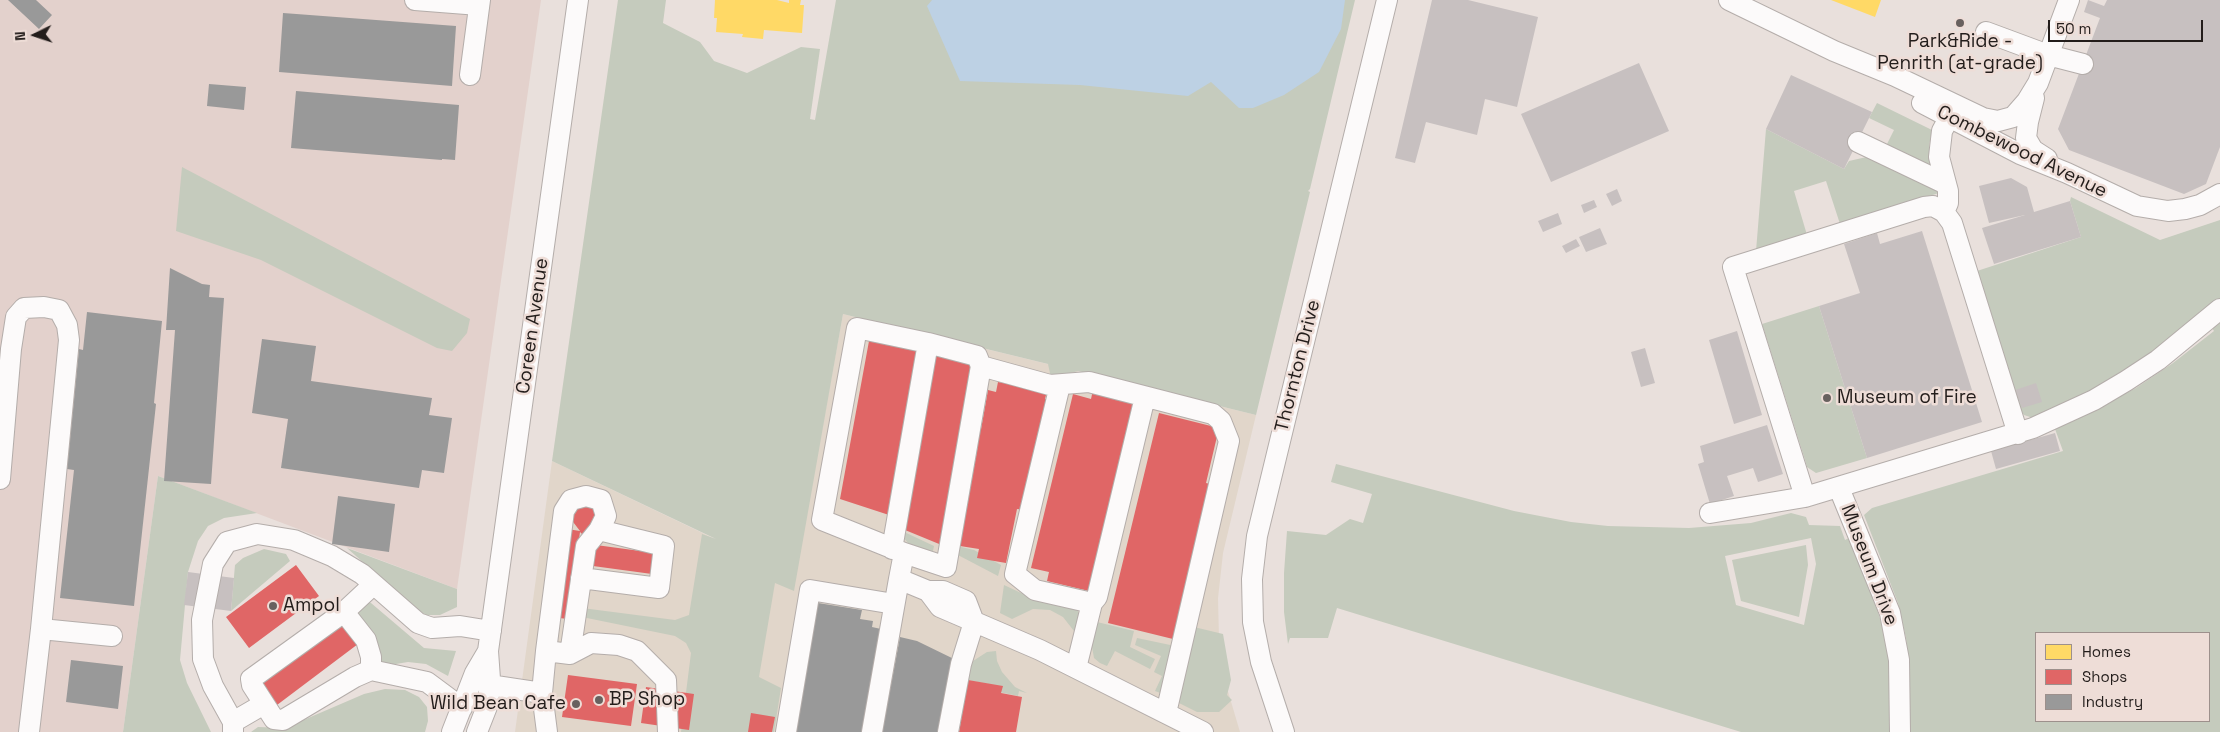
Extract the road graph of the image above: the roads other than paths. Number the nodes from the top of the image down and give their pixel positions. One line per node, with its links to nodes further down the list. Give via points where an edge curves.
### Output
1 (415, 0): 6 (street)
2 (578, 0): 39 (street, Coreen Avenue)
3 (1387, 0): 61 (street, Thornton Drive, via 1257,536 1252,579 1253,622 1261,662)
4 (1728, 0): 8 (street, Combewood Avenue)
5 (2069, 0): 9 (street, Combewood Avenue)
6 (480, 2): 11 (street)
7 (1986, 32): 9 (street)
8 (1834, 51): 12 (street, Combewood Avenue, via 1991,121 2006,120 2019,112); 13 (street, Combewood Avenue)
9 (2048, 55): 10 (street); 12 (street, Combewood Avenue)
10 (2083, 64)
11 (470, 75)
12 (2038, 83): 15 (street, via 2026,138 2033,150)
13 (1949, 118): 15 (street, Combewood Avenue, via 2020,154); 16 (street, via 1942,131 1939,157)
14 (1858, 142): 16 (street)
15 (2067, 173): 17 (street, Combewood Avenue, via 2122,200 2152,210 2185,209)
16 (1946, 184): 18 (street, via 1948,203)
17 (2220, 194)
18 (1944, 212): 24 (street, via 1952,223); 27 (street, via 1933,206 1924,207 1733,267)
19 (2220, 309): 24 (street, via 2158,360 2126,381 2094,400)
20 (928, 344): 21 (street, via 977,356); 30 (street); 30 (street, via 857,328 822,520)
21 (981, 366): 22 (street); 30 (street, via 946,567)
22 (1060, 385): 23 (street, via 1089,382); 34 (street, via 1015,574 1035,590)
23 (1145, 397): 34 (street, via 1097,597); 50 (street, via 1213,414 1221,421 1229,441)
24 (2018, 434): 26 (street)
25 (0, 479): 38 (street, via 16,317 24,308 59,310 67,325 69,340)
26 (1839, 488): 27 (street); 62 (street, Museum Drive, via 1890,613 1899,660)
27 (1805, 497): 28 (street)
28 (1710, 513)
29 (599, 530): 31 (street, via 586,546); 31 (street, via 664,546 659,588); 41 (street, via 606,516 601,500 586,496 572,500 564,511)
30 (898, 551): 32 (street)
31 (581, 578): 43 (street)
32 (898, 579): 35 (street); 37 (street, via 928,591 940,607)
33 (373, 585): 36 (street); 39 (street, via 425,626 460,626); 51 (street, via 362,574 332,556 294,540 257,534 227,542 213,564 202,620 203,659)
34 (1092, 603): 44 (street)
35 (894, 604): 57 (street, via 810,590); 58 (street)
36 (344, 612): 45 (street, via 366,640); 48 (street, via 251,679)
37 (974, 622): 44 (street); 59 (street)
38 (41, 629): 40 (street); 52 (street)
39 (491, 631): 42 (street, Coreen Avenue)
40 (112, 636)
41 (546, 651): 43 (street); 47 (street)
42 (488, 652): 46 (street, Coreen Avenue); 49 (street, Coreen Avenue, via 475,673)
43 (570, 654): 56 (street, via 592,643 637,650 666,680)
44 (1076, 668): 50 (street)
45 (371, 670): 48 (street, via 282,720 274,719); 49 (street, via 427,682)
46 (489, 685): 47 (street); 54 (street, Coreen Avenue, via 488,704)
47 (542, 693): 55 (street)
48 (264, 704): 51 (street)
49 (462, 708): 53 (street, Coreen Avenue)
50 (1166, 713): 60 (street)
51 (233, 727)
52 (29, 732)
53 (452, 732)
54 (478, 732)
55 (546, 732)
56 (668, 732)
57 (786, 732)
58 (872, 732)
59 (948, 732)
60 (1203, 732)
61 (1284, 732)
62 (1900, 732)

